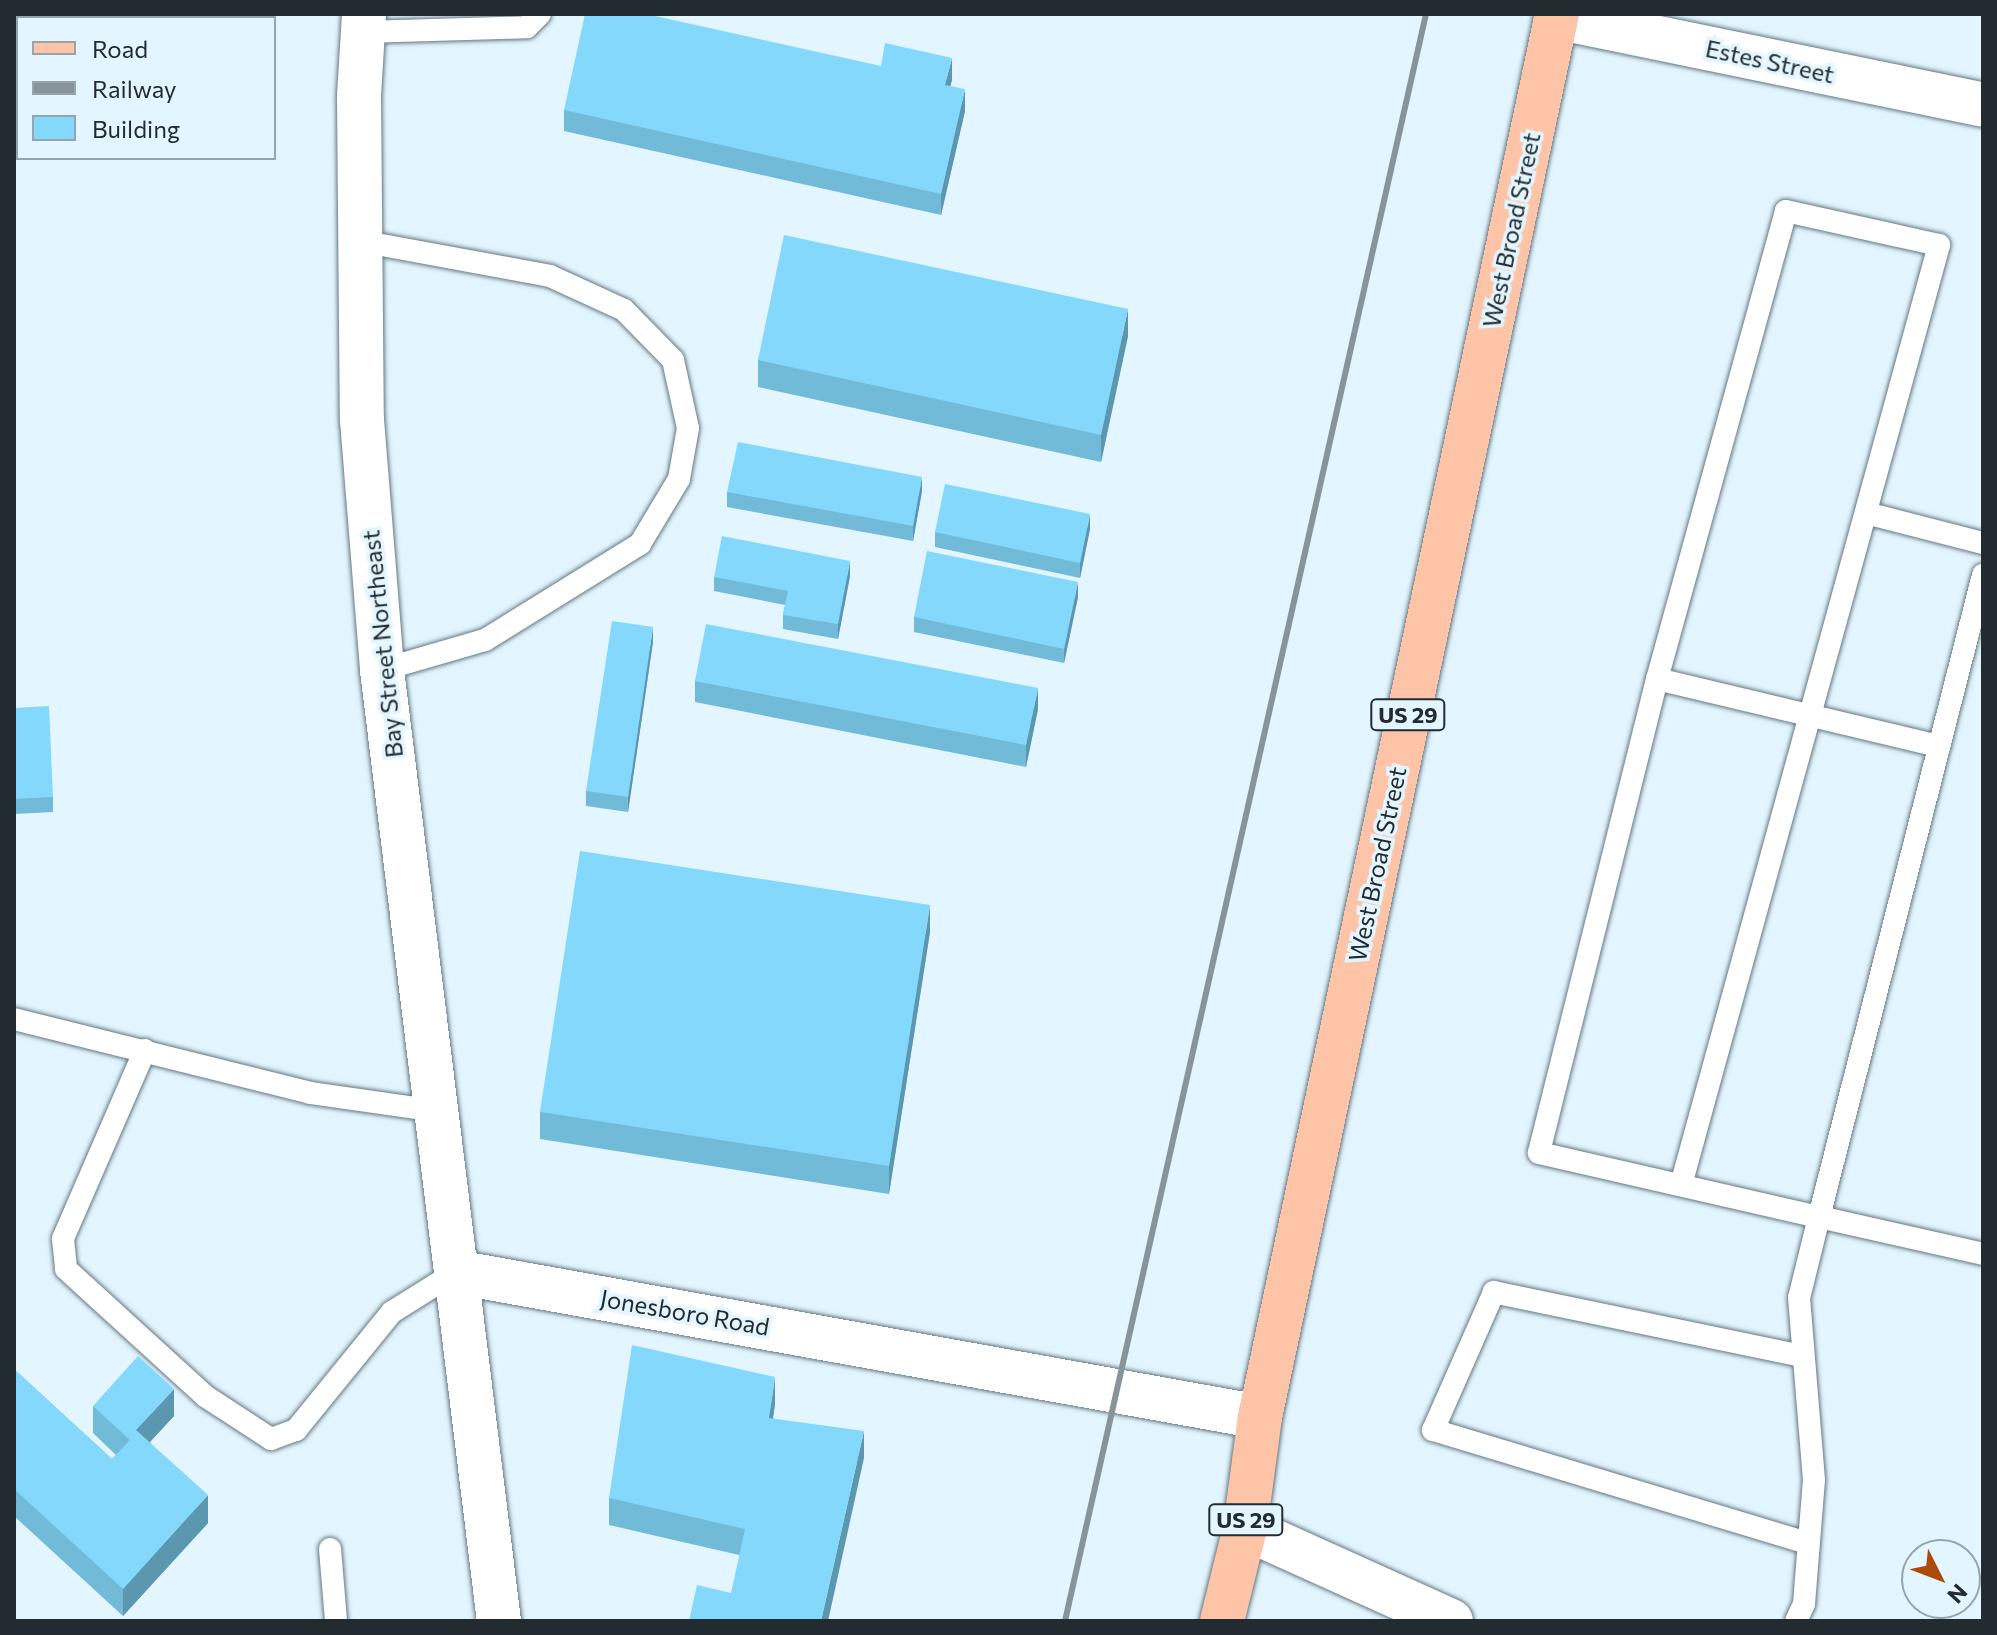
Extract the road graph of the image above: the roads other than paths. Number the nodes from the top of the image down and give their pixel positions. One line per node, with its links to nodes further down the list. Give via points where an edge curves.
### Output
1 (540, 14): 3 (lane, via 527,27)
2 (1556, 16): 4 (street, Estes Street); 21 (main road, West Broad Street / US 29)
3 (363, 23): 5 (street, Bay Street Northeast)
4 (1983, 105)
5 (360, 241): 9 (street, Bay Street Northeast, via 362,420); 9 (lane, via 550,276 624,310 673,360 688,428 679,479 640,544 485,640)
6 (1866, 513): 7 (lane); 10 (lane, via 1939,245 1786,211); 11 (lane)
7 (1983, 543)
8 (1983, 575): 12 (lane)
9 (382, 670): 15 (street, Bay Street Northeast)
10 (1657, 679): 11 (lane); 16 (lane, via 1539,1153)
11 (1812, 716): 12 (lane); 16 (lane)
12 (1939, 746): 17 (lane)
13 (14, 1019): 14 (lane)
14 (145, 1050): 15 (lane, via 310,1093); 19 (lane, via 63,1239 66,1269 205,1396 271,1439 296,1430 392,1312)
15 (436, 1111): 19 (street, Bay Street Northeast)
16 (1681, 1185): 17 (lane)
17 (1819, 1217): 18 (lane); 20 (lane, via 1799,1298)
18 (1983, 1254)
19 (456, 1272): 21 (street, Jonesboro Road); 26 (street)
20 (1802, 1356): 23 (lane, via 1814,1480); 23 (lane, via 1494,1292 1433,1430)
21 (1260, 1417): 22 (main road, West Broad Street / US 29)
22 (1245, 1528): 27 (main road, West Broad Street / US 29); 28 (street)
23 (1808, 1543): 29 (lane, via 1804,1604)
24 (330, 1549): 25 (lane)
25 (336, 1621)
26 (499, 1621)
27 (1222, 1621)
28 (1451, 1621)
29 (1796, 1621)

